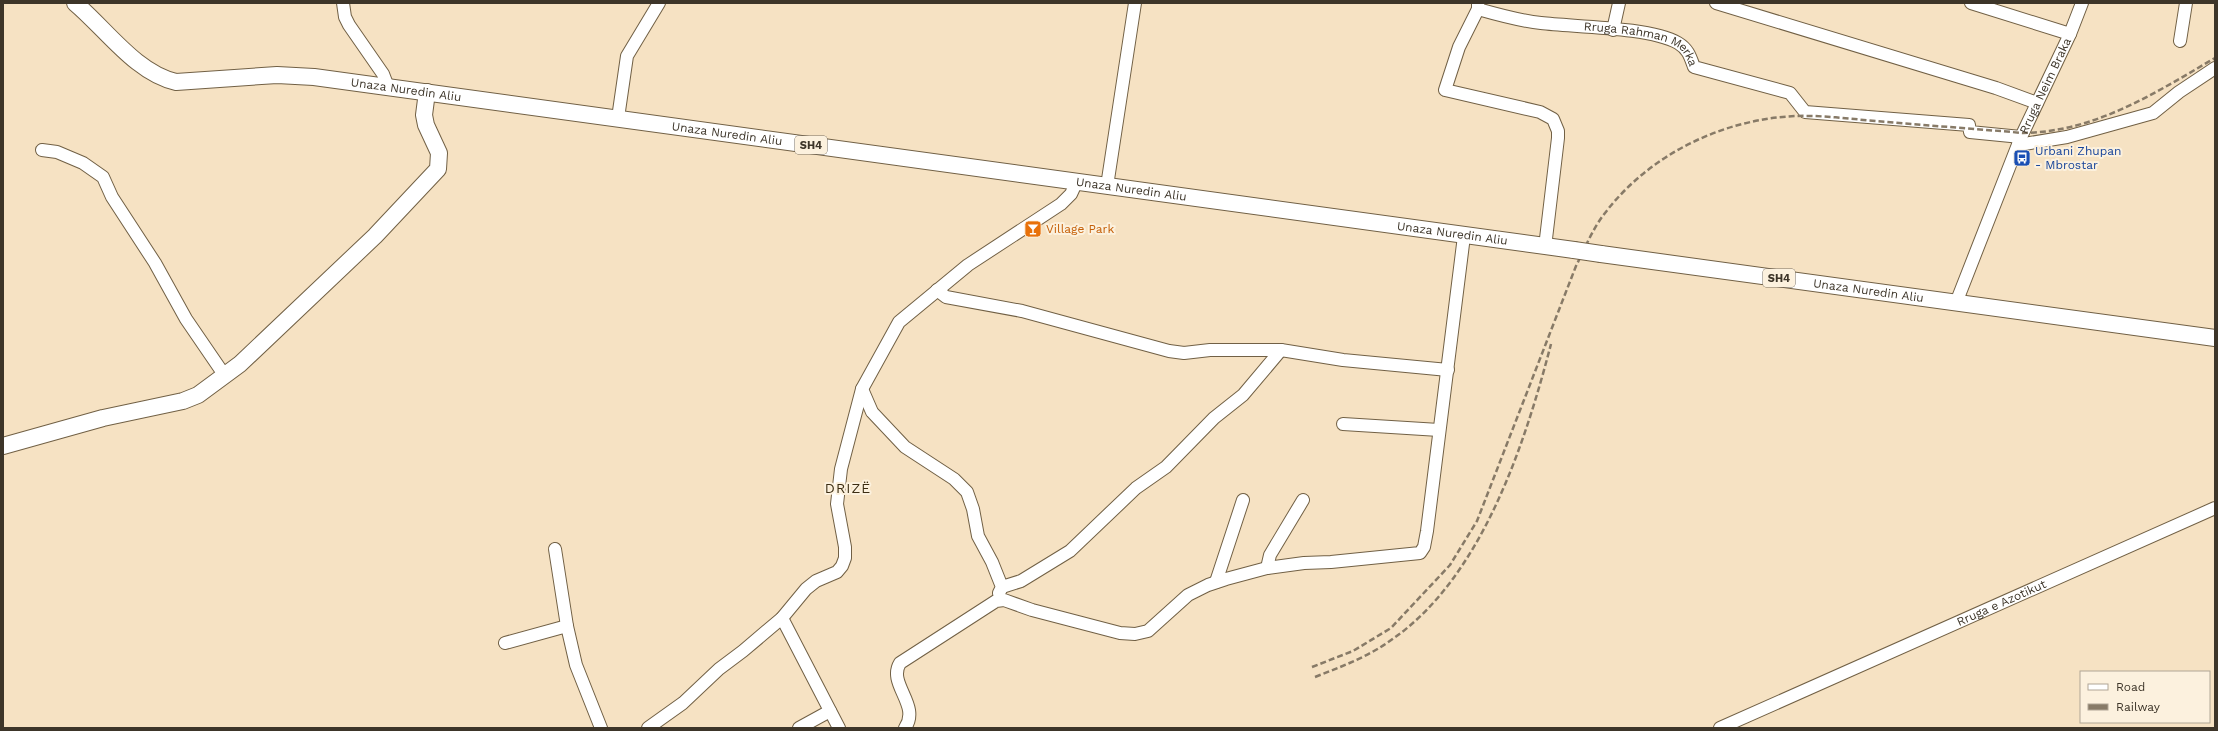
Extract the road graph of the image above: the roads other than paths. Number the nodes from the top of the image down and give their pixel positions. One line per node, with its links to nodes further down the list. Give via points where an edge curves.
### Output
1 (75, 3): 15 (main road, Unaza Nuredin Aliu / SH4, via 142,66 164,79 187,82 293,75)
2 (343, 3): 15 (street, via 349,25 383,74)
3 (659, 3): 18 (street, via 627,56)
4 (1135, 3): 22 (street)
5 (1619, 3): 11 (street)
6 (1716, 3): 17 (street, via 1996,88)
7 (1971, 3): 12 (street)
8 (2082, 3): 12 (street, Rruga Neim Braka)
9 (2186, 3): 13 (street)
10 (1478, 6): 11 (street, Rruga Rahman Merka, via 1506,17 1539,23); 24 (street, via 1445,90 1540,112 1553,119 1558,130 1558,138)
11 (1612, 30): 19 (street, Rruga Rahman Merka, via 1662,36 1689,52 1694,67 1790,94 1805,112 1969,125 1970,132)
12 (2070, 34): 17 (street, Rruga Neim Braka)
13 (2180, 41)
14 (2215, 68): 19 (street, via 2153,113 2084,133)
15 (388, 87): 16 (main road, Unaza Nuredin Aliu / SH4)
16 (427, 92): 18 (main road, Unaza Nuredin Aliu / SH4); 30 (main road, via 424,105 426,125 440,152 439,164 433,174 375,236)
17 (2037, 103): 19 (street, Rruga Neim Braka)
18 (618, 118): 21 (main road, Unaza Nuredin Aliu / SH4)
19 (2020, 141): 26 (street, Rruga Neim Braka)
20 (42, 150): 30 (street, via 57,152 83,163 103,177 112,197 155,263 186,319)
21 (1077, 181): 22 (main road, Unaza Nuredin Aliu / SH4); 25 (street, via 1062,204 996,245)
22 (1107, 186): 23 (main road, Unaza Nuredin Aliu / SH4)
23 (1464, 236): 24 (main road, Unaza Nuredin Aliu / SH4); 29 (street)
24 (1545, 247): 26 (main road, Unaza Nuredin Aliu / SH4, bridge)
25 (936, 290): 28 (street, via 946,297 1022,311 1169,351 1184,353); 31 (street, via 899,322)
26 (1956, 303): 27 (main road, Unaza Nuredin Aliu / SH4)
27 (2215, 338)
28 (1281, 350): 29 (street, via 1343,360); 41 (street, via 1243,395 1204,428 1166,466 1136,488 1070,551 1021,581)
29 (1448, 370): 33 (street)
30 (225, 376): 34 (main road, via 183,402 103,418)
31 (862, 389): 41 (street, via 872,412 905,447 944,472 967,492 978,536); 43 (street, via 838,484 837,504 845,558 837,572 816,581 806,589)
32 (1343, 424): 33 (street)
33 (1440, 430): 39 (street, via 1427,531 1420,553)
34 (3, 446)
35 (1243, 500): 40 (street)
36 (1303, 500): 39 (street, via 1270,555)
37 (2215, 508): 52 (street, Rruga e Azotikut)
38 (555, 548): 44 (street)
39 (1267, 568): 40 (street)
40 (1216, 582): 42 (street, via 1182,599 1148,631 1135,634 1120,633)
41 (1002, 587): 42 (street)
42 (1000, 600): 51 (street, via 897,667 897,677 910,712)
43 (782, 618): 46 (street); 48 (street, via 719,669 683,703)
44 (566, 626): 45 (street); 47 (street, via 576,665)
45 (505, 643)
46 (830, 711): 49 (street); 50 (street)
47 (601, 728)
48 (648, 728)
49 (799, 728)
50 (839, 728)
51 (905, 728)
52 (1720, 728)

